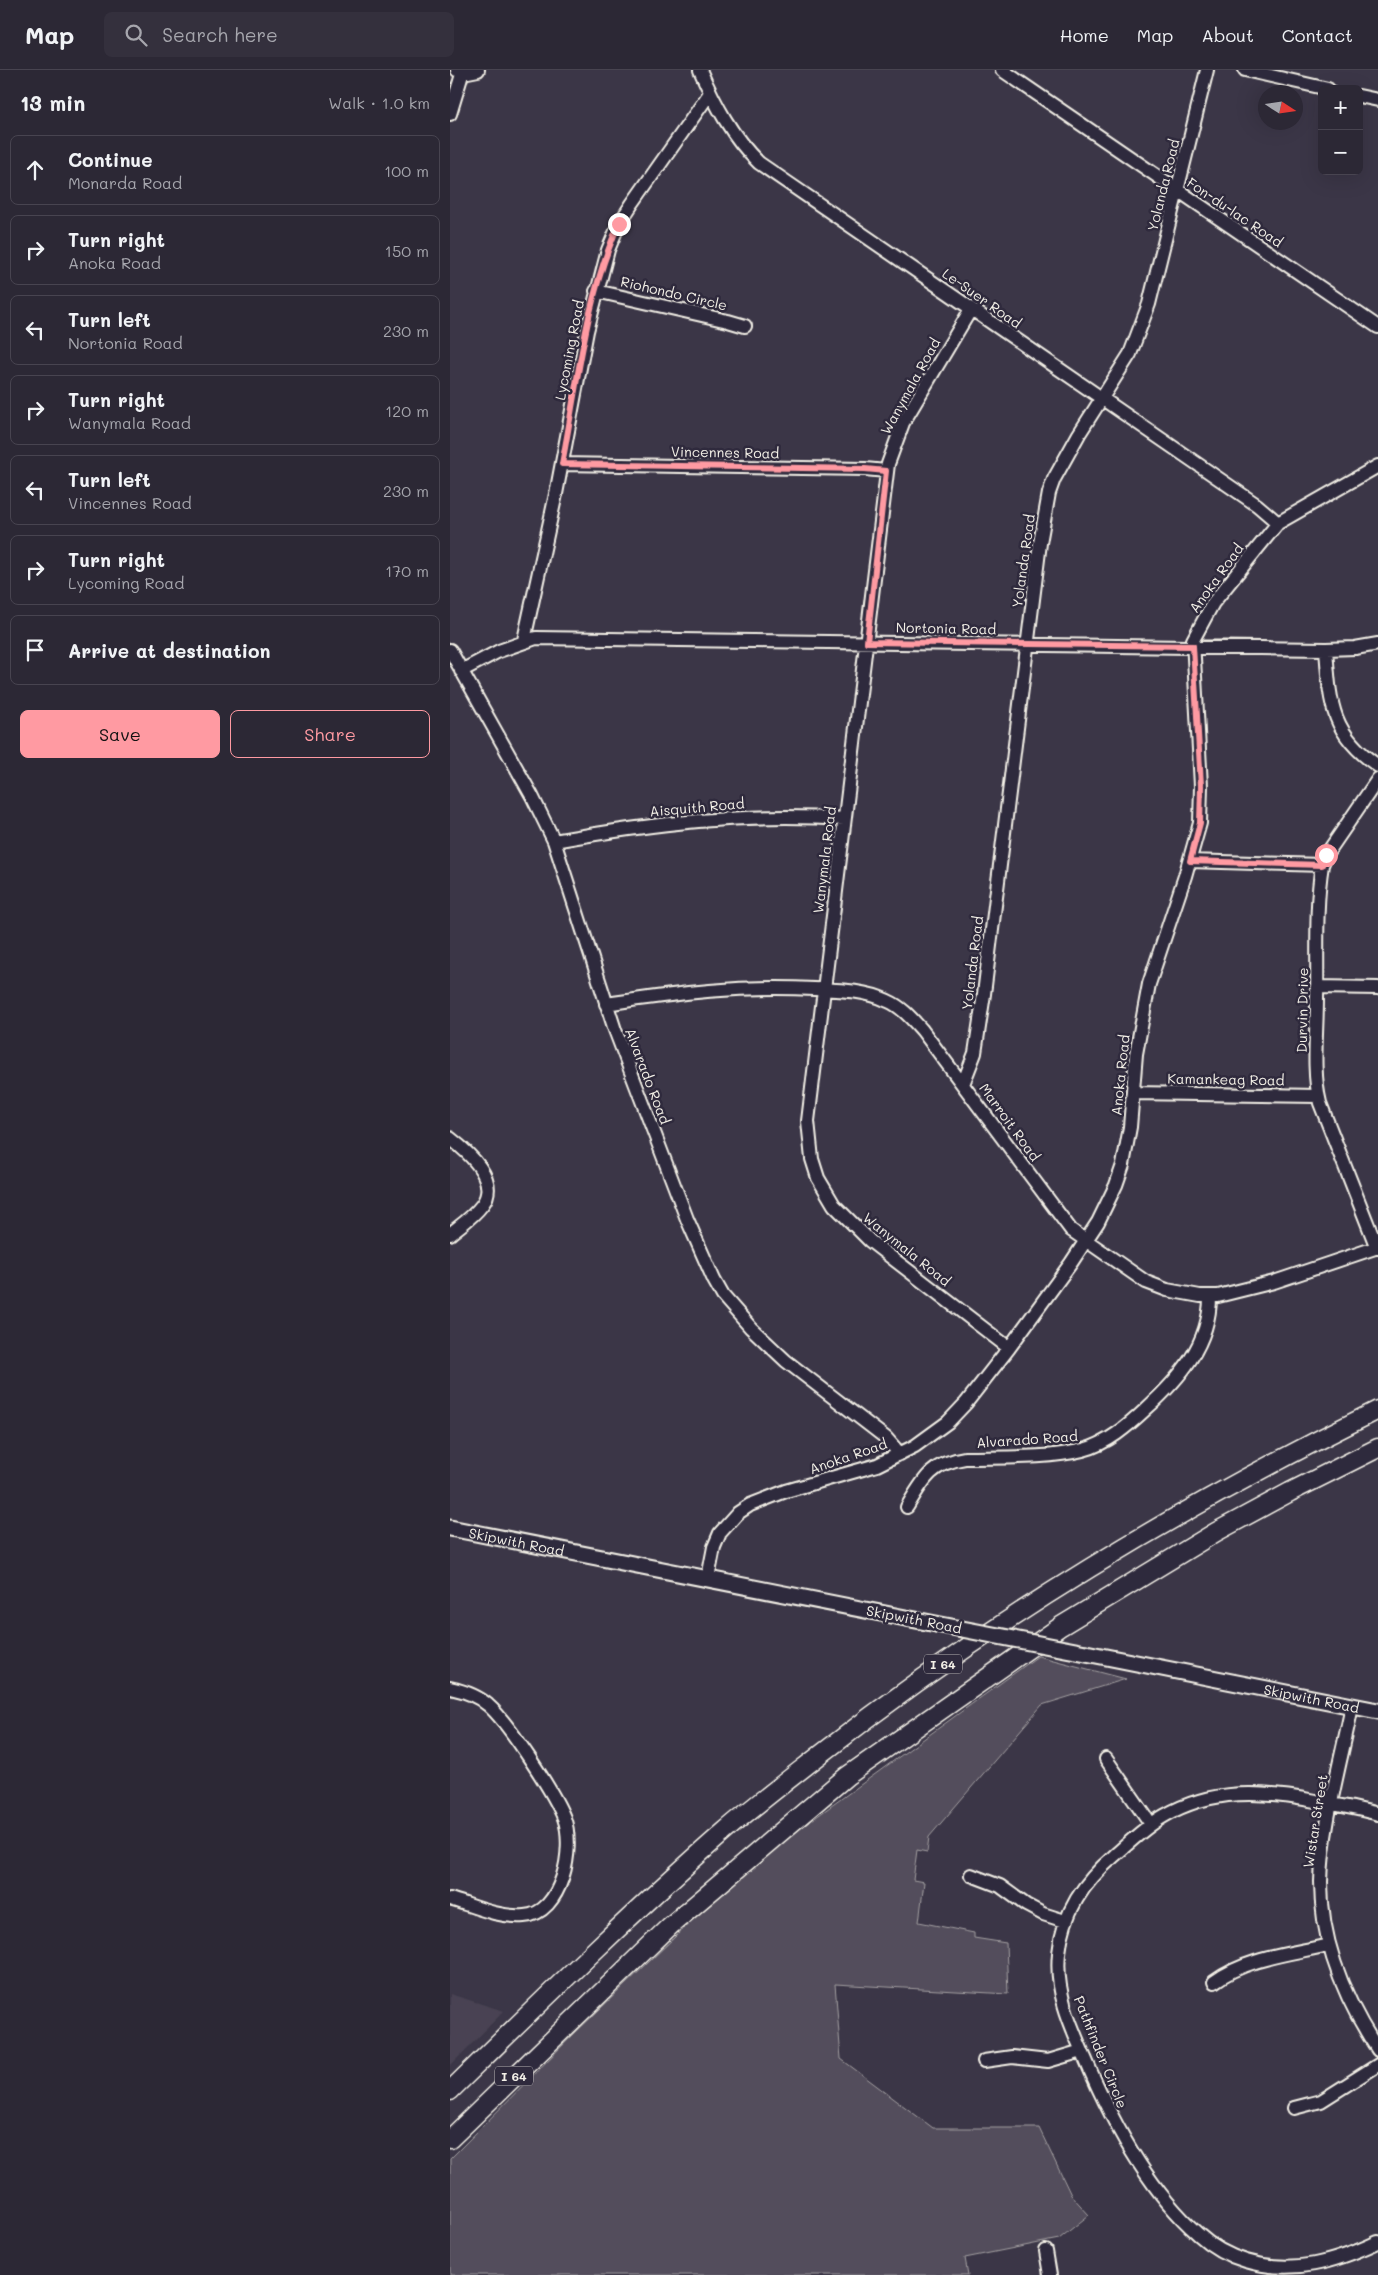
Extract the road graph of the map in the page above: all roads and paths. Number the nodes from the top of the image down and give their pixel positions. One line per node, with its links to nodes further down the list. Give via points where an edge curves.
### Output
1 (478, 70): 6 (street)
2 (700, 70): 8 (street, Le-Suer Road)
3 (1002, 70): 12 (street, Fon-du-lac Road)
4 (1207, 70): 12 (street, Yolanda Road)
5 (1245, 70): 7 (street)
6 (460, 71): 11 (street)
7 (1318, 87)
8 (710, 93): 13 (street, Lycoming Road, via 619,224); 14 (street, Le-Suer Road, via 740,143 759,163)
9 (1363, 97): 10 (street)
10 (1378, 100)
11 (450, 114)
12 (1177, 191): 16 (street, Fon-du-lac Road); 17 (street, Yolanda Road, via 1140,332)
13 (596, 291): 15 (street, Riohondo Circle); 18 (street, Lycoming Road)
14 (971, 309): 17 (street, Le-Suer Road); 20 (street, Wanymala Road, via 902,423)
15 (745, 326)
16 (1378, 327)
17 (1102, 399): 21 (street, Le-Suer Road, via 1257,505); 24 (street, Yolanda Road, via 1062,463 1049,493)
18 (562, 464): 20 (street, Vincennes Road); 22 (street, Lycoming Road)
19 (1378, 466): 21 (street, Anoka Road)
20 (886, 471): 23 (street, Wanymala Road)
21 (1278, 523): 26 (street, Anoka Road, via 1213,603 1199,626)
22 (524, 640): 23 (street, Nortonia Road, via 589,637); 29 (street, Nortonia Road)
23 (867, 642): 24 (street, Nortonia Road); 32 (street, Wanymala Road)
24 (1028, 644): 26 (street, Nortonia Road); 40 (street, Yolanda Road, via 984,994 975,1053)
25 (1378, 644): 27 (street, Nortonia Road)
26 (1193, 646): 27 (street, Nortonia Road); 34 (street, Anoka Road, via 1201,786 1200,823)
27 (1326, 649): 30 (street, via 1330,696 1338,723 1350,742)
28 (450, 650): 29 (street, Alvarado Road)
29 (461, 671): 33 (street, Alvarado Road)
30 (1378, 766)
31 (1378, 779): 35 (street, Durvin Drive)
32 (844, 819): 33 (street, Aisquith Road, via 702,819); 38 (street, Wanymala Road)
33 (554, 841): 39 (street, Alvarado Road)
34 (1190, 861): 35 (street); 41 (street, Anoka Road, via 1148,984)
35 (1322, 865): 36 (street, Durvin Drive)
36 (1317, 987): 37 (street); 42 (street, Durvin Drive)
37 (1378, 988)
38 (823, 989): 39 (street, Marroit Road, via 734,988); 40 (street, Marroit Road, via 861,992 893,1003 922,1030); 48 (street, Wanymala Road, via 808,1121 812,1159 818,1178 834,1204 865,1236)
39 (606, 1004): 51 (street, Alvarado Road, via 687,1219 723,1296 786,1361 879,1433)
40 (963, 1084): 45 (street, Marroit Road, via 1071,1230)
41 (1132, 1093): 42 (street, Kamankeag Road); 45 (street, Anoka Road, via 1126,1151 1118,1178 1102,1215)
42 (1318, 1096): 46 (street, Durvin Drive)
43 (450, 1138): 44 (street, via 482,1170 488,1191 482,1205)
44 (450, 1234)
45 (1086, 1240): 47 (street, Marroit Road, via 1146,1282 1167,1290); 48 (street, Anoka Road)
46 (1378, 1248): 47 (street, Marroit Road, via 1242,1292)
47 (1210, 1297): 52 (street, Alvarado Road, via 1206,1324 1186,1369 1140,1415 1108,1440 1066,1453 949,1461 928,1473)
48 (1009, 1348): 51 (street, Anoka Road, via 948,1422)
49 (1378, 1410): 71 (highway, I 64, via 1274,1461 1133,1540 1027,1607 883,1706 726,1830)
50 (1378, 1448): 73 (highway, I 64, via 1216,1532 1069,1621 847,1776 670,1926)
51 (900, 1454): 54 (street, Anoka Road, via 877,1465 786,1491 738,1512 720,1533)
52 (907, 1507)
53 (450, 1528): 54 (main road, Skipwith Road)
54 (708, 1578): 56 (main road, Skipwith Road, bridge)
55 (450, 1688): 63 (street, via 476,1696 498,1716 522,1748 562,1816 566,1830 562,1877 554,1897 541,1910 524,1916 504,1914)
56 (1352, 1706): 57 (main road, Skipwith Road); 59 (street, Wistar Street)
57 (1378, 1711)
58 (1106, 1759): 61 (street)
59 (1332, 1804): 60 (street, Pathfinder Circle); 61 (street, Pathfinder Circle, via 1268,1793 1235,1793 1197,1801); 65 (street, Wistar Street, via 1321,1883)
60 (1378, 1814)
61 (1151, 1824): 64 (street, Pathfinder Circle, via 1088,1882)
62 (971, 1875): 64 (street, via 1000,1886 1043,1914)
63 (450, 1899)
64 (1065, 1921): 68 (street, Pathfinder Circle, via 1058,1955 1058,1977 1063,2003)
65 (1329, 1945): 66 (street, via 1245,1964); 67 (street, Wistar Street, via 1351,2004)
66 (1214, 1982)
67 (1378, 2050)
68 (1082, 2051): 69 (street, via 1048,2061 1012,2057); 74 (street, Pathfinder Circle, via 1110,2116 1130,2149 1174,2208 1206,2241 1246,2261 1288,2268 1334,2261)
69 (984, 2061)
70 (1378, 2065): 72 (street, via 1321,2101)
71 (450, 2091)
72 (1294, 2108)
73 (450, 2139)
74 (1378, 2242)
75 (1046, 2251): 76 (street)
76 (1050, 2275)

